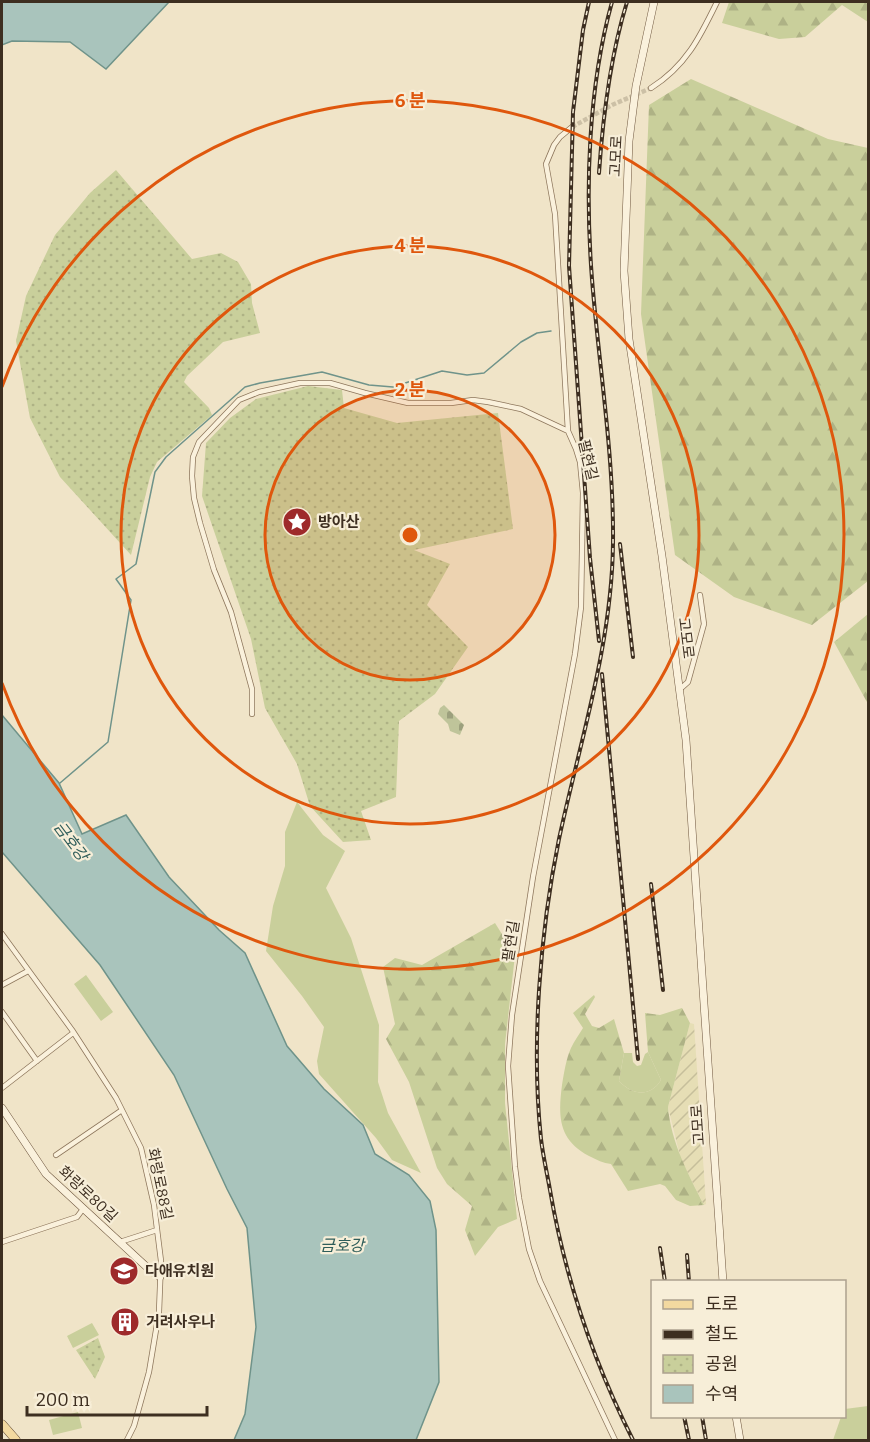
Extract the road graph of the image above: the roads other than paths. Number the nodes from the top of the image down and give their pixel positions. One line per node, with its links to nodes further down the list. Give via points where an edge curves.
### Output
1 (654, 2): 7 (main road, 고모로, via 629,141 624,271 629,339)
2 (717, 2): 3 (street, via 691,52 665,79)
3 (651, 87)
4 (572, 127): 5 (street, 팔현길, via 554,145 546,164 555,214)
5 (568, 431): 8 (street, 팔현길, via 521,409 488,402 408,403 330,383 300,383 238,400 199,442 192,476 194,498 214,570 231,612 252,689); 29 (street, 팔현길, via 580,462 583,493 581,607 572,675 533,877 508,1066 515,1167 529,1249 540,1281)
6 (700, 595): 7 (street, via 704,624 688,682)
7 (679, 690): 24 (main road, 고모로, via 686,740)
8 (252, 714)
9 (2, 934): 10 (street, 화랑로88길)
10 (28, 971): 11 (street); 13 (street, 화랑로88길)
11 (2, 985)
12 (2, 1012): 14 (street)
13 (74, 1034): 14 (street); 16 (street, 화랑로88길)
14 (37, 1061): 15 (street)
15 (2, 1088)
16 (122, 1110): 18 (street); 20 (street, 화랑로88길, via 141,1148)
17 (3, 1112): 19 (main road, 화랑로80길, via 46,1174)
18 (56, 1155)
19 (83, 1209): 21 (main road, 화랑로80길); 22 (street, via 78,1217)
20 (157, 1230): 21 (street); 23 (street, 화랑로88길)
21 (118, 1241): 23 (main road, 화랑로80길)
22 (2, 1242)
23 (160, 1277): 28 (street, 화랑로88길, via 159,1312 149,1372)
24 (723, 1280)
25 (736, 1418): 30 (main road)
26 (2, 1424): 27 (main road)
27 (16, 1440)
28 (128, 1440)
29 (615, 1440)
30 (740, 1440)

